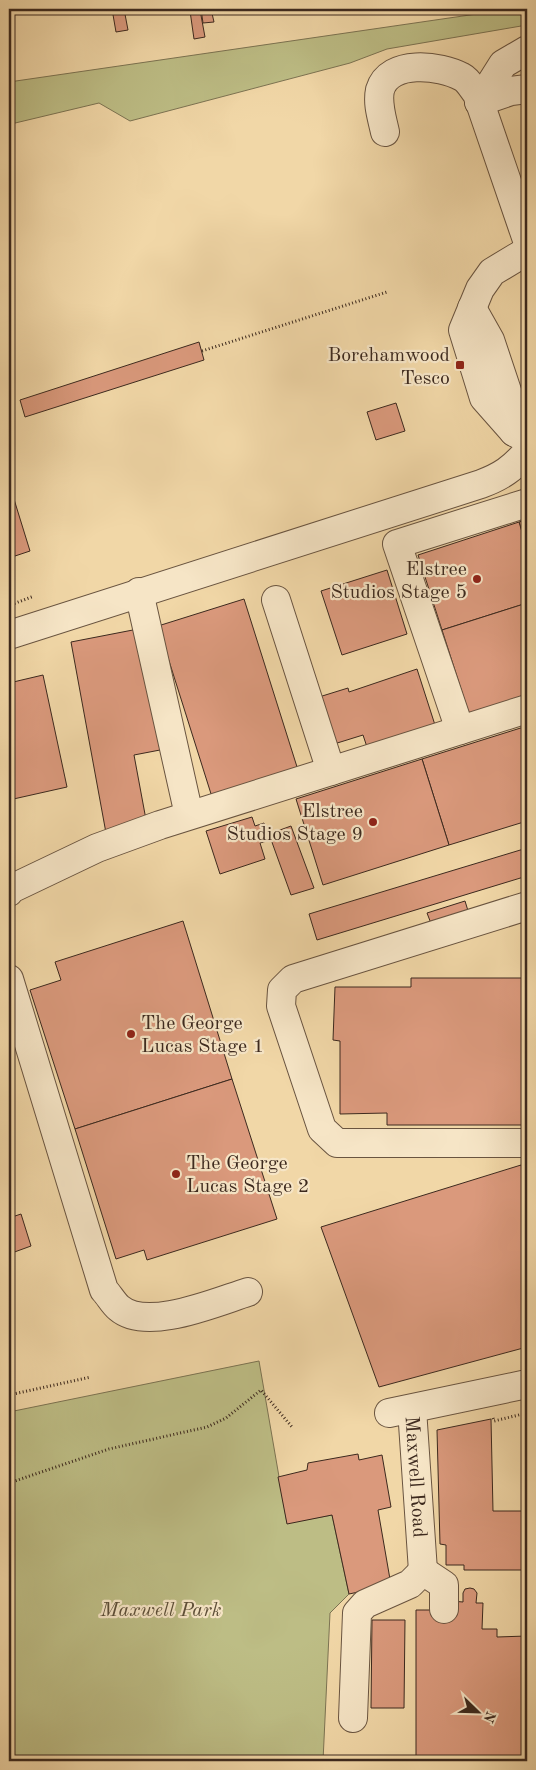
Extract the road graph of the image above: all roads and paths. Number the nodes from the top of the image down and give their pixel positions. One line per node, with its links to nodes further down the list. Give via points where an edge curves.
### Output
1 (527, 50): 3 (street, via 503,64)
2 (527, 89): 3 (street)
3 (479, 102): 4 (street, via 477,94 464,78 438,69 410,67 387,79 381,89 379,104); 5 (street)
4 (385, 132)
5 (521, 202): 6 (street)
6 (527, 240)
7 (527, 252): 10 (street, via 492,272 472,308 490,340)
8 (387, 292): 9 (path)
9 (202, 351)
10 (523, 441): 12 (street, via 515,466 481,484)
11 (527, 503): 16 (street, via 396,544)
12 (139, 592): 14 (street); 18 (street)
13 (276, 600): 17 (street)
14 (9, 635)
15 (527, 709): 16 (street)
16 (460, 730): 17 (street)
17 (331, 771): 18 (street)
18 (189, 815): 19 (street, via 97,848)
19 (9, 892)
20 (527, 906): 22 (street, via 293,980 282,990 281,1006 322,1129 338,1143)
21 (9, 979): 23 (street, via 104,1290 119,1308 135,1316 168,1317)
22 (527, 1143)
23 (248, 1292)
24 (91, 1377): 26 (path)
25 (527, 1384): 29 (street, Maxwell Road, via 401,1411)
26 (9, 1395)
27 (292, 1427): 28 (path, via 261,1390 226,1418 207,1427 109,1449)
28 (9, 1483)
29 (423, 1571): 30 (street, via 444,1585); 31 (street, via 410,1584 365,1604 357,1612)
30 (444, 1609)
31 (353, 1718)

